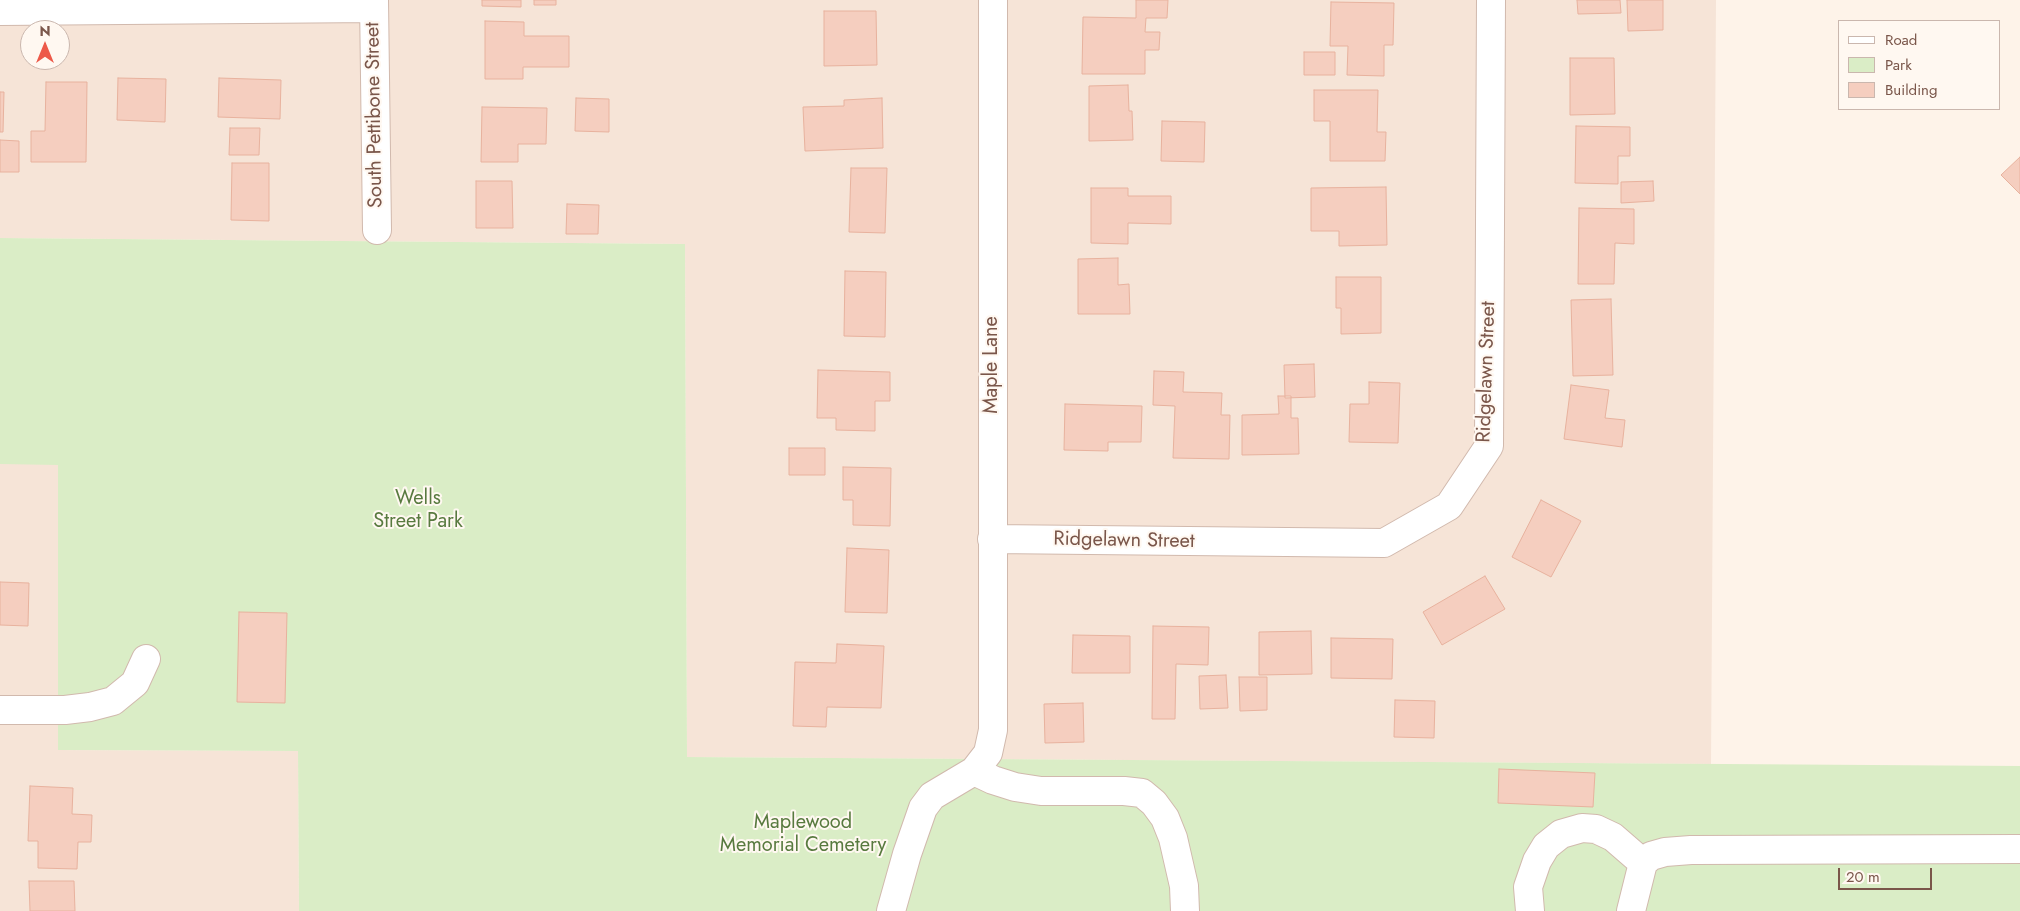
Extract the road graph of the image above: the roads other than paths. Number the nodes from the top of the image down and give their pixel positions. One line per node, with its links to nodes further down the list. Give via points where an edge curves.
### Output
1 (993, 0): 6 (street, Maple Lane)
2 (1491, 0): 6 (street, Ridgelawn Street, via 1489,446 1449,506 1384,543)
3 (374, 4): 4 (street); 5 (street, South Pettibone Street)
4 (0, 11)
5 (377, 230)
6 (992, 539): 9 (street, Maple Lane, via 993,730 988,753)
7 (146, 659): 8 (street, via 135,683 113,701 90,708 65,710)
8 (0, 710)
9 (974, 771): 12 (street, via 932,796 923,808); 13 (street, via 1015,787 1041,791 1142,793 1154,803 1173,838 1184,886)
10 (2020, 849): 11 (street, via 1691,850 1665,852 1651,856)
11 (1643, 863): 14 (street, via 1613,837 1596,829 1582,828 1561,834 1546,846 1536,861 1528,887); 15 (street)
12 (891, 911)
13 (1185, 911)
14 (1530, 911)
15 (1631, 911)

